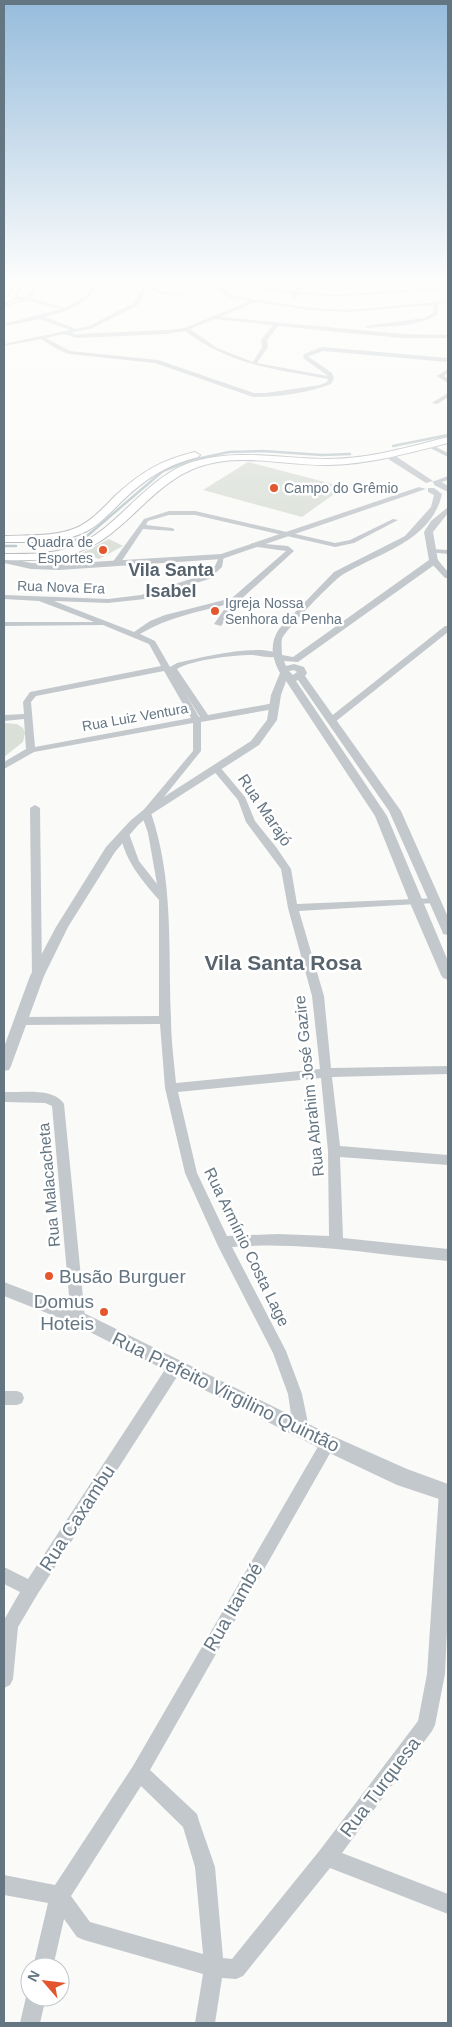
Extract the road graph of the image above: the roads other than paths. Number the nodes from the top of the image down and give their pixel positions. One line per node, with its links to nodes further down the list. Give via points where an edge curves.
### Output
1 (195, 375): 4 (street, via 253,395 321,386 329,383)
2 (312, 375): 4 (street)
3 (330, 375): 4 (street)
4 (331, 378)
5 (448, 395): 6 (street)
6 (435, 403)
7 (448, 430): 8 (main road)
8 (427, 440): 9 (main road); 12 (street); 13 (main road)
9 (448, 440)
10 (370, 447): 13 (main road, via 368,452)
11 (342, 451): 21 (main road, via 256,448 181,458 151,470 82,530 53,536)
12 (448, 455)
13 (383, 456): 15 (street); 24 (main road, via 328,462 217,459 196,464 166,480 93,542)
14 (448, 478): 15 (street)
15 (437, 486): 20 (street); 40 (street, via 435,507 417,529 408,538 330,581 282,631 276,641)
16 (448, 510): 23 (street, via 427,533)
17 (395, 520): 20 (street, via 352,542 335,544)
18 (141, 527): 19 (street); 20 (street, via 153,516 182,512); 29 (street)
19 (172, 530)
20 (284, 534): 22 (street)
21 (7, 539): 27 (main road, via 24,542 28,546)
22 (253, 545): 26 (street); 34 (street, via 282,546 290,551)
23 (431, 551): 25 (street); 28 (street)
24 (63, 552): 27 (main road); 30 (main road, via 52,559)
25 (448, 552)
26 (222, 556): 29 (street); 33 (street, Rua Nova Era, via 218,567 206,578 142,597 108,601)
27 (12, 559): 30 (street); 30 (street, via 31,566)
28 (434, 561): 31 (street); 42 (street)
29 (116, 563): 30 (street)
30 (57, 567)
31 (448, 576)
32 (4, 597): 33 (street, Rua Nova Era)
33 (42, 599): 36 (street)
34 (235, 600): 37 (street); 39 (street, via 168,617)
35 (4, 624): 36 (street)
36 (107, 624): 39 (street)
37 (218, 624)
38 (448, 628): 48 (street)
39 (135, 634): 41 (street, via 152,643)
40 (277, 655): 42 (street); 42 (street, via 284,659); 47 (street, via 240,652 177,664 174,668)
41 (165, 668): 45 (street, via 33,694 27,702); 47 (street)
42 (290, 673): 43 (street); 44 (street); 48 (street)
43 (300, 696): 44 (street, via 289,693); 64 (street, via 381,816)
44 (275, 701): 47 (street, Rua Luiz Ventura); 51 (street, via 272,720 255,743)
45 (28, 716): 46 (street); 49 (street)
46 (4, 718)
47 (201, 720): 49 (street, Rua Luiz Ventura); 53 (street, via 198,752)
48 (332, 720): 63 (street, via 395,811)
49 (31, 750): 50 (street, Rua Luiz Ventura)
50 (4, 766)
51 (217, 769): 53 (street); 61 (street, Rua Marajó, via 242,798 251,822)
52 (35, 808): 67 (street)
53 (146, 813): 54 (street); 55 (street, Rua Armínio Costa Lage)
54 (134, 823): 55 (street); 56 (street)
55 (151, 825): 59 (street, Rua Armínio Costa Lage)
56 (124, 834): 57 (street); 58 (street)
57 (127, 849): 58 (street); 60 (street)
58 (110, 850): 67 (street)
59 (158, 866): 60 (street); 62 (street, Rua Armínio Costa Lage)
60 (136, 868): 62 (street)
61 (286, 869): 65 (street, Rua Abrahim José Gazire)
62 (164, 899): 69 (street, Rua Armínio Costa Lage)
63 (434, 900): 64 (street); 66 (street)
64 (416, 902): 65 (street); 68 (street)
65 (293, 908): 73 (street, Rua Abrahim José Gazire, via 318,996)
66 (448, 931)
67 (37, 976): 70 (street)
68 (448, 976)
69 (165, 1020): 70 (street); 74 (street, Rua Armínio Costa Lage)
70 (22, 1021): 71 (street)
71 (4, 1066)
72 (448, 1070): 73 (street)
73 (326, 1073): 74 (street); 76 (street, Rua Abrahim José Gazire)
74 (171, 1088): 78 (street, Rua Armínio Costa Lage, via 191,1174)
75 (4, 1096): 82 (street, Rua Malacacheta, via 47,1098 58,1104)
76 (334, 1151): 77 (street); 79 (street, Rua Abrahim José Gazire)
77 (448, 1160)
78 (223, 1242): 79 (street, via 249,1239); 84 (street, Rua Armínio Costa Lage, via 279,1351 295,1394)
79 (336, 1243): 80 (street)
80 (448, 1255)
81 (4, 1289): 82 (street, Rua Prefeito Virgilino Quintão)
82 (78, 1318): 83 (street, Rua Prefeito Virgilino Quintão)
83 (175, 1367): 84 (street, Rua Prefeito Virgilino Quintão); 88 (street, Rua Caxambu)
84 (301, 1428): 85 (street, Rua Prefeito Virgilino Quintão)
85 (328, 1443): 86 (street, Rua Prefeito Virgilino Quintão, via 404,1478); 90 (street, Rua Itambé)
86 (447, 1492): 91 (street, Rua Turquesa, via 436,1674 426,1725)
87 (4, 1575): 88 (street)
88 (31, 1589): 89 (street, Rua Caxambu, via 10,1625)
89 (4, 1679)
90 (139, 1772): 93 (street, Rua Itambé); 96 (street, via 190,1821 205,1867)
91 (327, 1857): 94 (street); 96 (street, Rua Turquesa, via 236,1969)
92 (4, 1885): 93 (street)
93 (59, 1896): 95 (street); 96 (street, via 84,1930)
94 (448, 1904)
95 (45, 1957)
96 (214, 1967): 99 (street)
97 (34, 2007): 98 (street)
98 (30, 2023)
99 (205, 2023)

